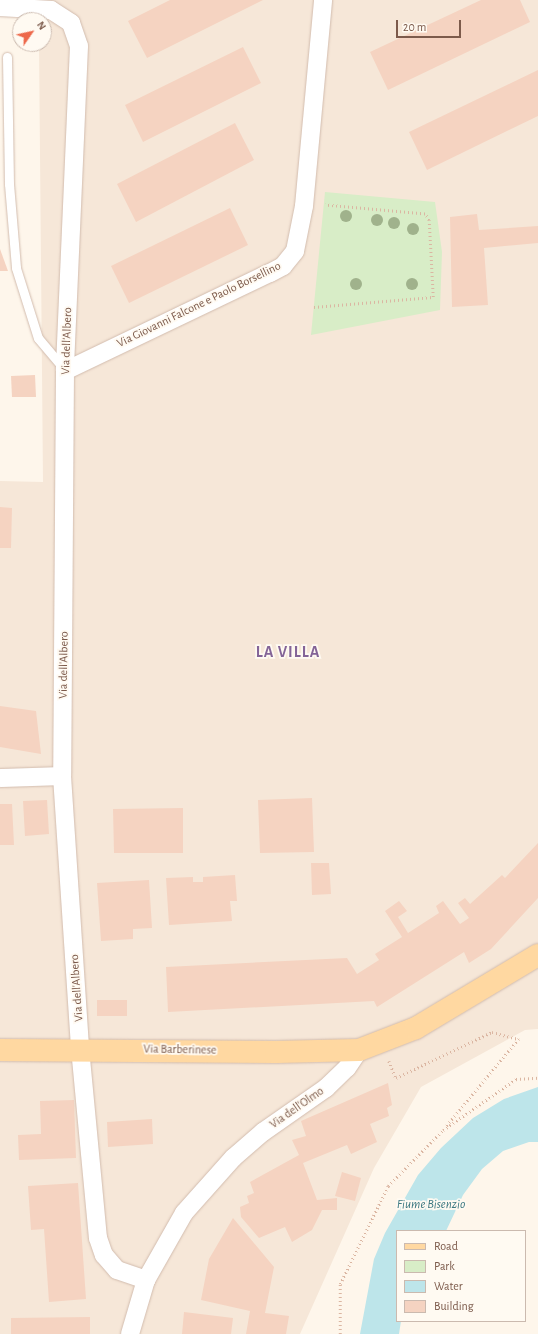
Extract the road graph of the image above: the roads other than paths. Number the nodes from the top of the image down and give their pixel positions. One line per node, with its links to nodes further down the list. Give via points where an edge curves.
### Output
1 (323, 0): 4 (street, Via Giovanni Falcone e Paolo Borsellino, via 304,206 295,251 283,266)
2 (0, 7): 4 (street, Via dell'Albero, via 51,10 70,23 79,46)
3 (7, 57): 4 (lane, via 9,189 16,268 38,338)
4 (65, 371): 5 (street, Via dell'Albero)
5 (62, 776): 6 (street); 8 (street, Via dell'Albero)
6 (0, 778)
7 (534, 956): 10 (main road, via 416,1028)
8 (80, 1048): 9 (main road, Via Barberinese); 10 (main road, Via Barberinese, via 276,1052); 11 (street, Via dell'Albero, via 96,1224 101,1249 117,1270)
9 (0, 1050)
10 (359, 1050): 11 (street, Via dell'Olmo, via 347,1068 326,1088 263,1132 209,1183 176,1225)
11 (146, 1280): 12 (street, Via dell'Olmo)
12 (130, 1334)

